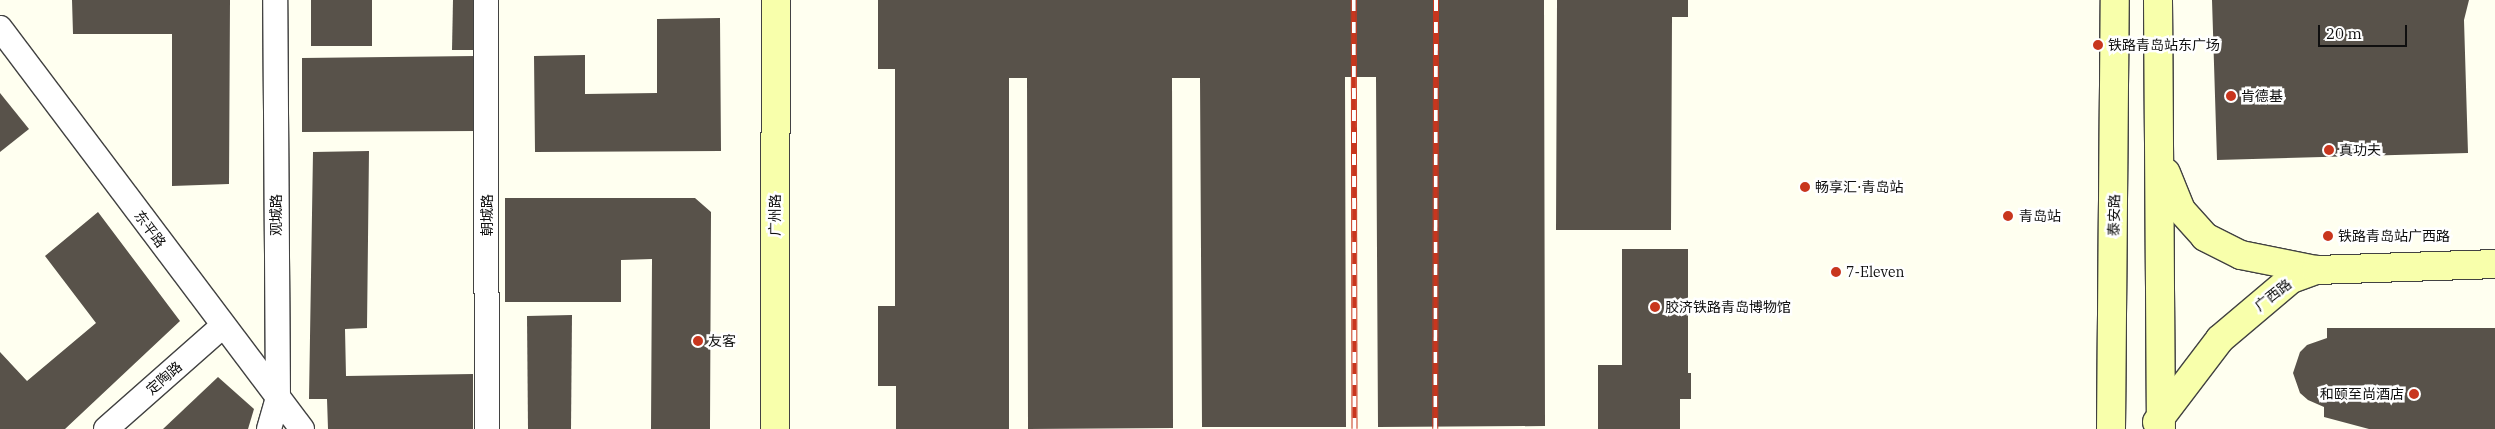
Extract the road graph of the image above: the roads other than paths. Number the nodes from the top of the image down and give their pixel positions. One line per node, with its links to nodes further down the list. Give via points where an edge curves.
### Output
1 (275, 0): 11 (street, 观城路)
2 (486, 0): 16 (street, 朝城路)
3 (776, 0): 17 (street, 广州路)
4 (2114, 0): 18 (street, 泰安路)
5 (2158, 0): 7 (street)
6 (0, 28): 10 (street, 东平路)
7 (2159, 156): 9 (street, via 2180,210 2205,237 2241,255); 12 (street)
8 (2495, 264): 9 (street, 广西路)
9 (2316, 270): 12 (street, 广西路, via 2291,279 2220,339)
10 (223, 326): 11 (street, 东平路); 13 (street, 定陶路)
11 (278, 398): 14 (street, 观城路); 15 (street, 东平路)
12 (2156, 426)
13 (106, 429)
14 (269, 429)
15 (302, 429)
16 (487, 429)
17 (774, 429)
18 (2111, 429)

